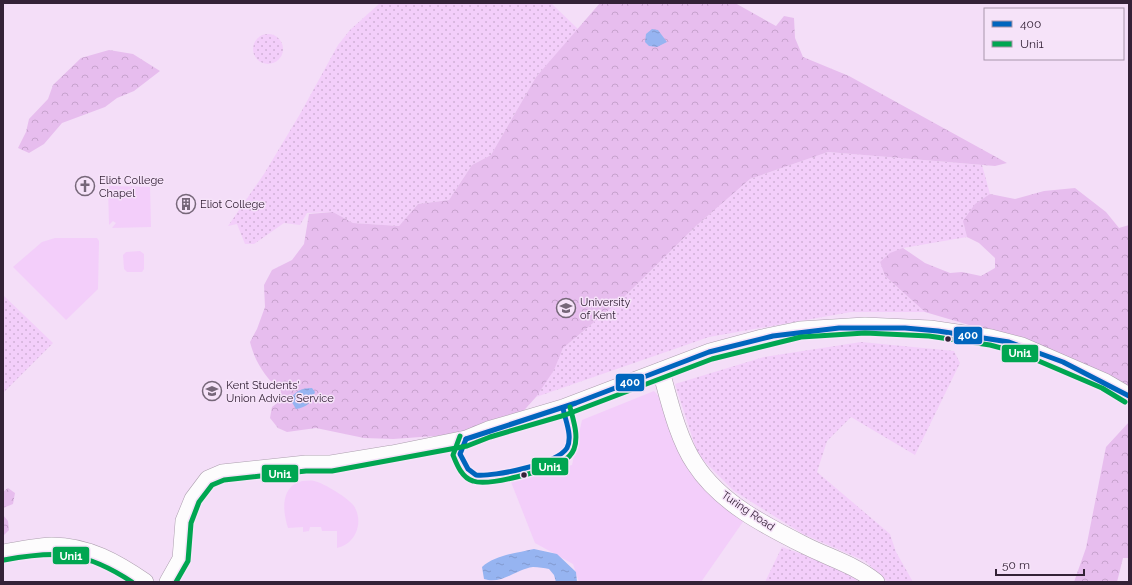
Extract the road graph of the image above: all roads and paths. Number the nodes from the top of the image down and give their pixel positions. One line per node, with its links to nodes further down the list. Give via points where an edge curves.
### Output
1 (661, 371): 2 (street, via 710,352 800,330 865,326 930,329 991,338 1022,346 1105,382); 5 (street, via 563,408 466,439 331,464 306,464 222,473 208,479 193,499 184,521 181,559); 6 (street, Turing Road, via 689,454 700,472 718,491 780,533 857,569)
2 (1129, 396)
3 (3, 553): 4 (street, via 52,546 89,551 120,565)
4 (145, 582)
5 (168, 582)
6 (876, 582)

